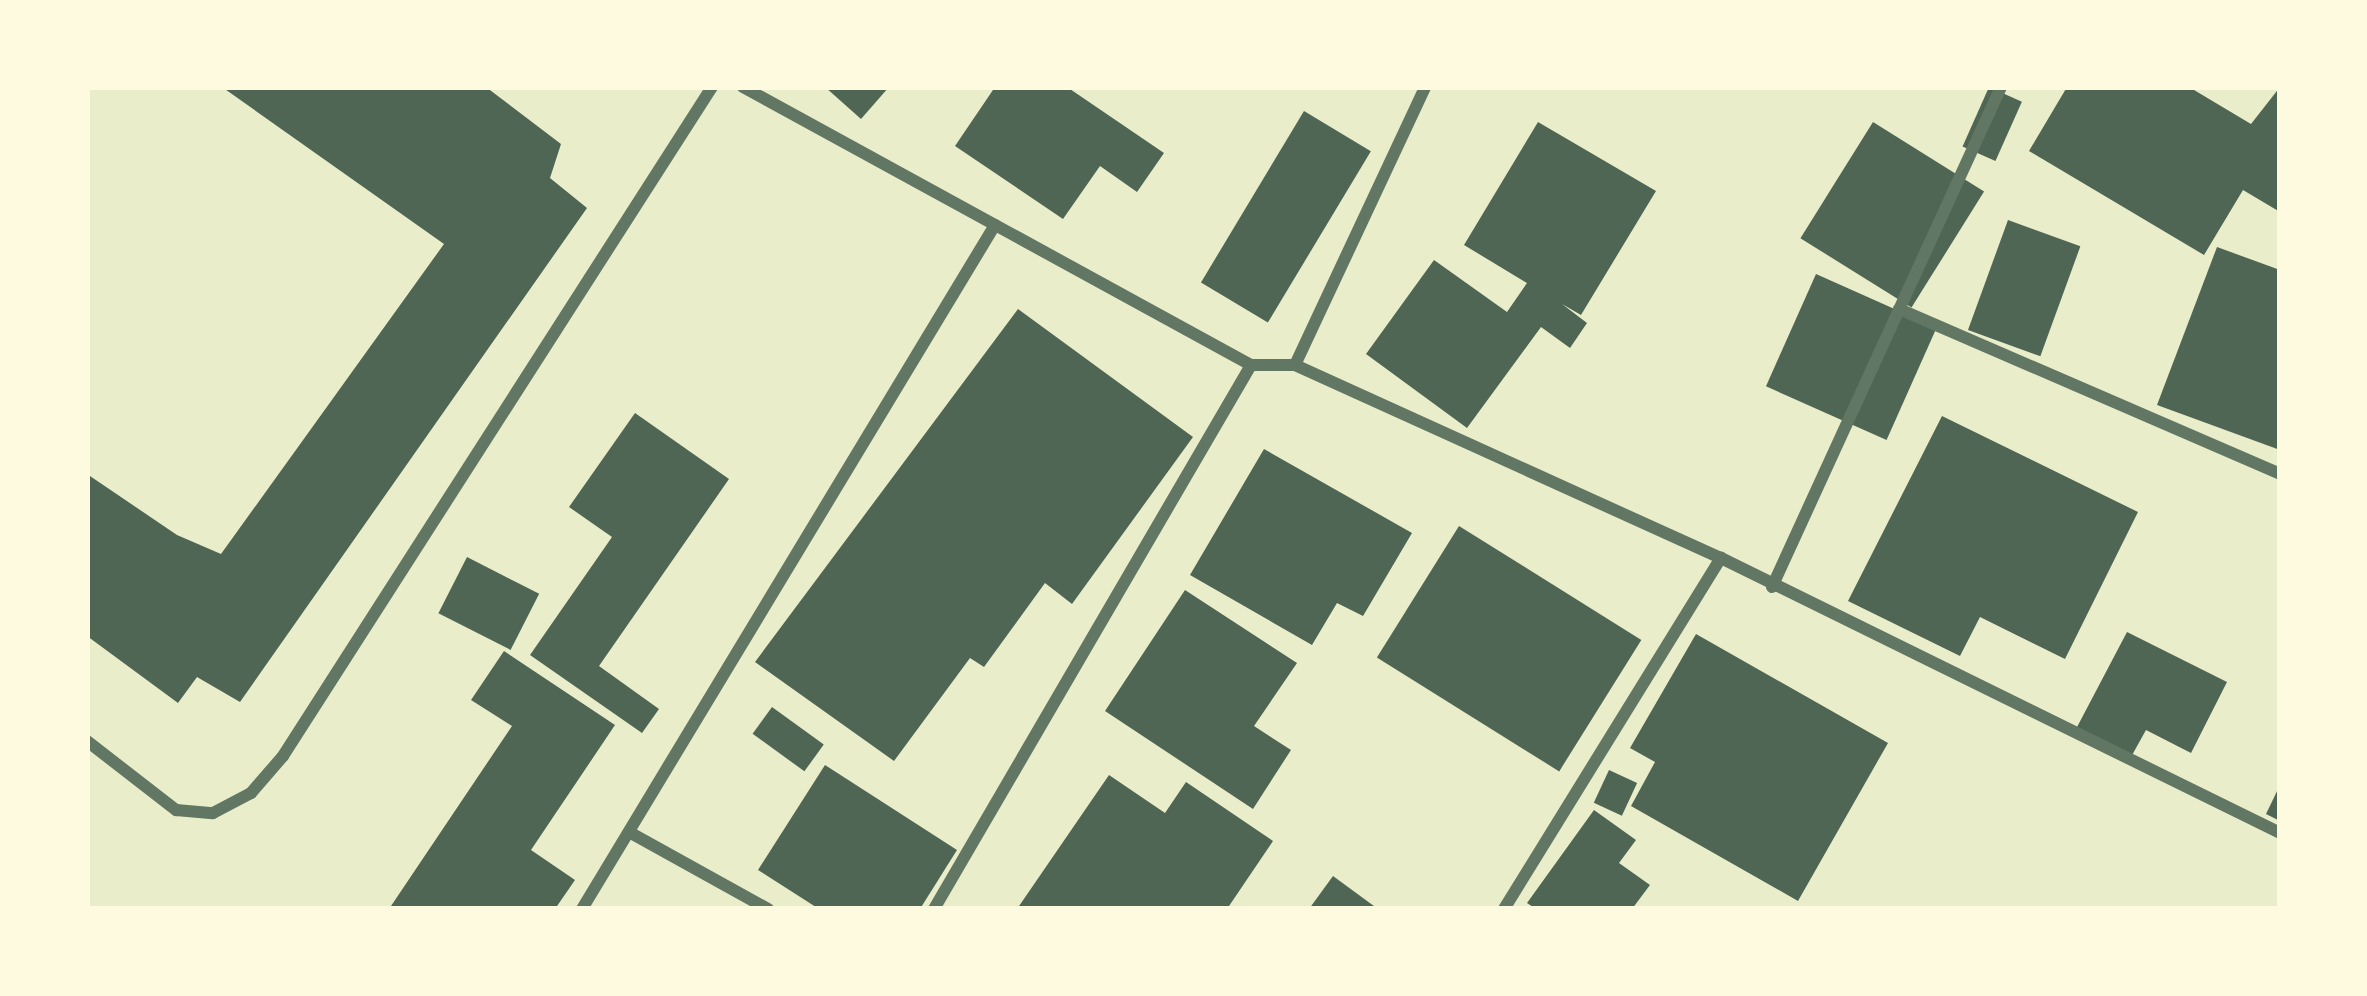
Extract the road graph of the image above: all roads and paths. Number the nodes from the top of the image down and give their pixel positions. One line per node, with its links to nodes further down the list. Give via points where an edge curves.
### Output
1 (712, 87): 12 (street, via 283,755 250,793 213,813 176,810)
2 (743, 87): 5 (street)
3 (1425, 87): 8 (street)
4 (2001, 87): 6 (street)
5 (995, 225): 7 (street); 13 (street)
6 (1899, 309): 9 (street); 11 (street)
7 (1251, 365): 8 (street); 17 (street)
8 (1295, 365): 10 (street)
9 (2280, 474)
10 (1721, 558): 11 (street); 18 (street)
11 (1772, 587): 14 (street)
12 (87, 740)
13 (629, 832): 15 (street); 16 (street)
14 (2280, 833)
15 (583, 909)
16 (768, 909)
17 (934, 909)
18 (1504, 909)

